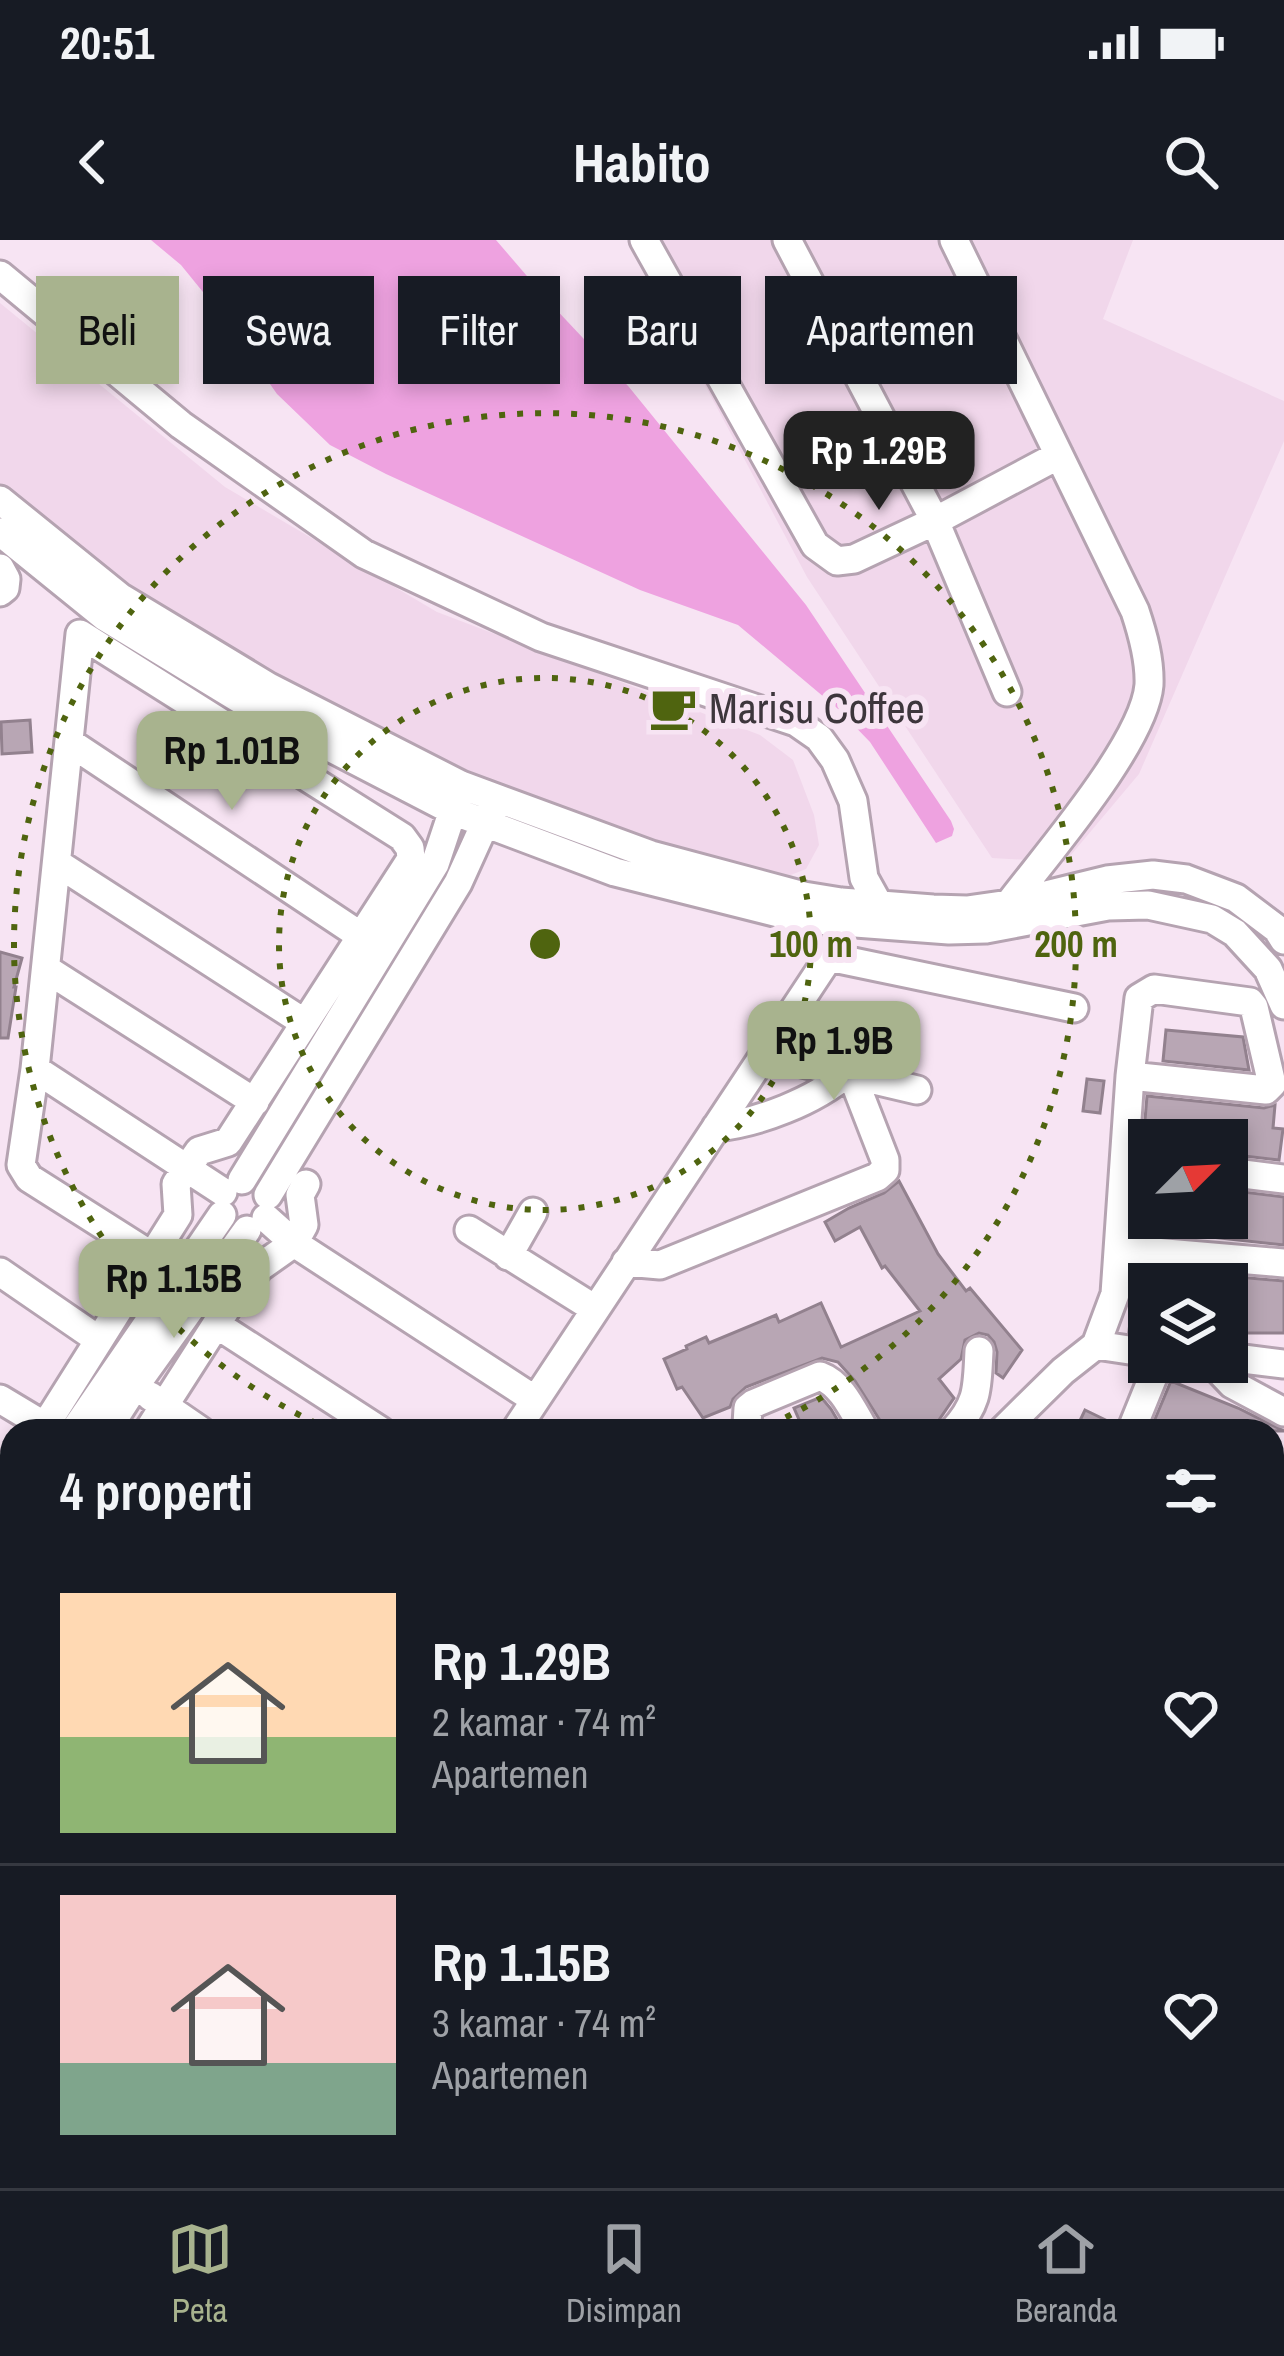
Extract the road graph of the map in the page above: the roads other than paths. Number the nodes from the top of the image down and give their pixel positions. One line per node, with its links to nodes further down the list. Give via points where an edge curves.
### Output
1 (644, 240): 7 (street, via 815,545 837,561 854,559)
2 (787, 240): 7 (street)
3 (954, 240): 5 (street)
4 (0, 275): 12 (street, via 181,425 364,554 541,638)
5 (1059, 455): 7 (street); 19 (street, via 1136,611 1149,687 1114,764)
6 (0, 500): 14 (street, via 120,597)
7 (935, 520): 11 (street)
8 (0, 532): 14 (street, via 105,617 256,709)
9 (0, 568): 10 (street)
10 (0, 592)
11 (1007, 692)
12 (770, 715): 17 (street, via 796,722 835,760 853,801 864,878); 18 (street, via 822,766 835,796 843,848)
13 (69, 742): 16 (street); 20 (street); 20 (street, via 80,634 406,842 411,859)
14 (457, 798): 15 (street); 38 (street, via 435,864)
15 (490, 812): 18 (street, via 615,872 802,919); 41 (street, via 458,883)
16 (57, 863): 22 (street); 25 (street)
17 (879, 905): 18 (street); 19 (street)
18 (838, 912): 19 (street, via 949,930)
19 (1009, 914): 21 (street, via 1108,880 1153,875 1236,898); 23 (street, via 1148,905 1212,919 1268,969)
20 (361, 936): 25 (street)
21 (1284, 940)
22 (46, 969): 27 (street); 31 (street)
23 (1284, 1005)
24 (1074, 1008): 26 (street, via 829,957)
25 (305, 1023): 31 (street)
26 (764, 1054): 28 (street); 33 (street)
27 (35, 1070): 34 (street); 45 (street, via 26,1174)
28 (849, 1074): 30 (street); 33 (street, via 741,1125); 47 (street, via 885,1160 877,1177 660,1265)
29 (1130, 1076): 29 (street, via 1139,998 1154,989 1250,1002 1272,1084 1266,1090); 32 (street)
30 (917, 1090)
31 (255, 1102): 34 (street, via 228,1142 199,1151)
32 (1134, 1119)
33 (716, 1127): 47 (street)
34 (188, 1168): 38 (street); 45 (street, via 176,1184 178,1215)
35 (1248, 1175): 36 (street)
36 (1284, 1179)
37 (307, 1184): 43 (street)
38 (229, 1196): 41 (street, via 257,1184); 41 (street, via 232,1226); 58 (street)
39 (1128, 1205): 44 (street)
40 (533, 1212): 46 (street)
41 (260, 1214): 43 (street); 58 (street)
42 (469, 1230): 46 (street)
43 (294, 1243): 51 (street, via 260,1267); 62 (street)
44 (1119, 1250): 48 (street); 53 (street)
45 (152, 1256): 52 (street)
46 (508, 1256): 50 (street)
47 (626, 1262): 50 (street)
48 (1284, 1263)
49 (0, 1272): 52 (street)
50 (595, 1310): 62 (street)
51 (217, 1324): 63 (street); 71 (street)
52 (99, 1340): 66 (street)
53 (1096, 1345): 54 (street); 76 (street)
54 (1128, 1350)
55 (980, 1351): 75 (street, via 976,1398)
56 (1248, 1360): 57 (street)
57 (1284, 1364)
58 (125, 1379): 63 (street); 67 (street); 68 (street)
59 (1150, 1383): 77 (street)
60 (1231, 1383): 64 (street)
61 (0, 1399): 65 (street)
62 (534, 1399): 72 (street)
63 (164, 1407): 69 (street); 70 (street)
64 (1284, 1412)
65 (30, 1419)
66 (49, 1419)
67 (86, 1419)
68 (110, 1419)
69 (156, 1419)
70 (182, 1419)
71 (363, 1419)
72 (522, 1419)
73 (747, 1419): 74 (street, via 753,1404 820,1376)
74 (857, 1419)
75 (964, 1419)
76 (1014, 1419)
77 (1136, 1419)

